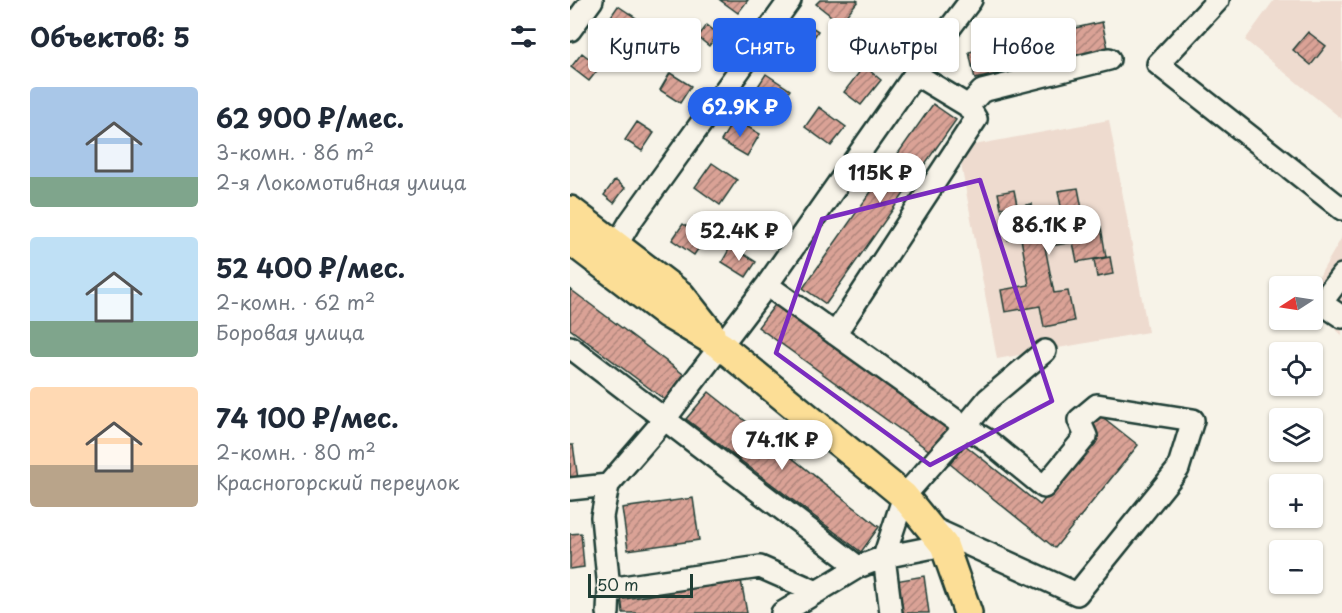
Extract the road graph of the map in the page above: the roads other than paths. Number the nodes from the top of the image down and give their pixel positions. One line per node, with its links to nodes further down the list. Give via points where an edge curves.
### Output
1 (592, 0): 5 (street)
2 (790, 0): 12 (street)
3 (971, 0): 7 (street)
4 (1218, 0): 9 (street, via 1158,64)
5 (570, 30)
6 (1109, 59): 8 (street, via 982,91)
7 (915, 74): 8 (street); 14 (street)
8 (968, 106): 16 (street, via 976,119)
9 (1342, 208)
10 (570, 210): 12 (main road)
11 (570, 240): 17 (main road, via 667,314)
12 (616, 246): 17 (main road, via 681,295)
13 (1342, 275): 15 (street, via 1321,303)
14 (767, 285): 16 (street); 17 (street)
15 (1342, 318)
16 (836, 334): 21 (street)
17 (721, 346): 20 (street); 24 (main road)
18 (570, 347): 20 (street)
19 (1045, 351): 21 (street, via 988,399)
20 (665, 419): 22 (street); 27 (street)
21 (965, 427): 24 (street); 25 (street, via 987,440 1044,488 1086,436 1079,420 1097,405 1193,420 1178,469 1077,594)
22 (608, 485): 23 (street); 28 (street, via 602,517)
23 (570, 489)
24 (904, 496): 25 (main road); 26 (street)
25 (938, 536): 26 (street); 33 (main road)
26 (884, 557): 27 (street); 32 (street)
27 (858, 567): 29 (street)
28 (609, 589): 29 (street, via 760,567); 30 (street)
29 (817, 592): 31 (street)
30 (608, 613)
31 (782, 613)
32 (891, 613)
33 (968, 613)

